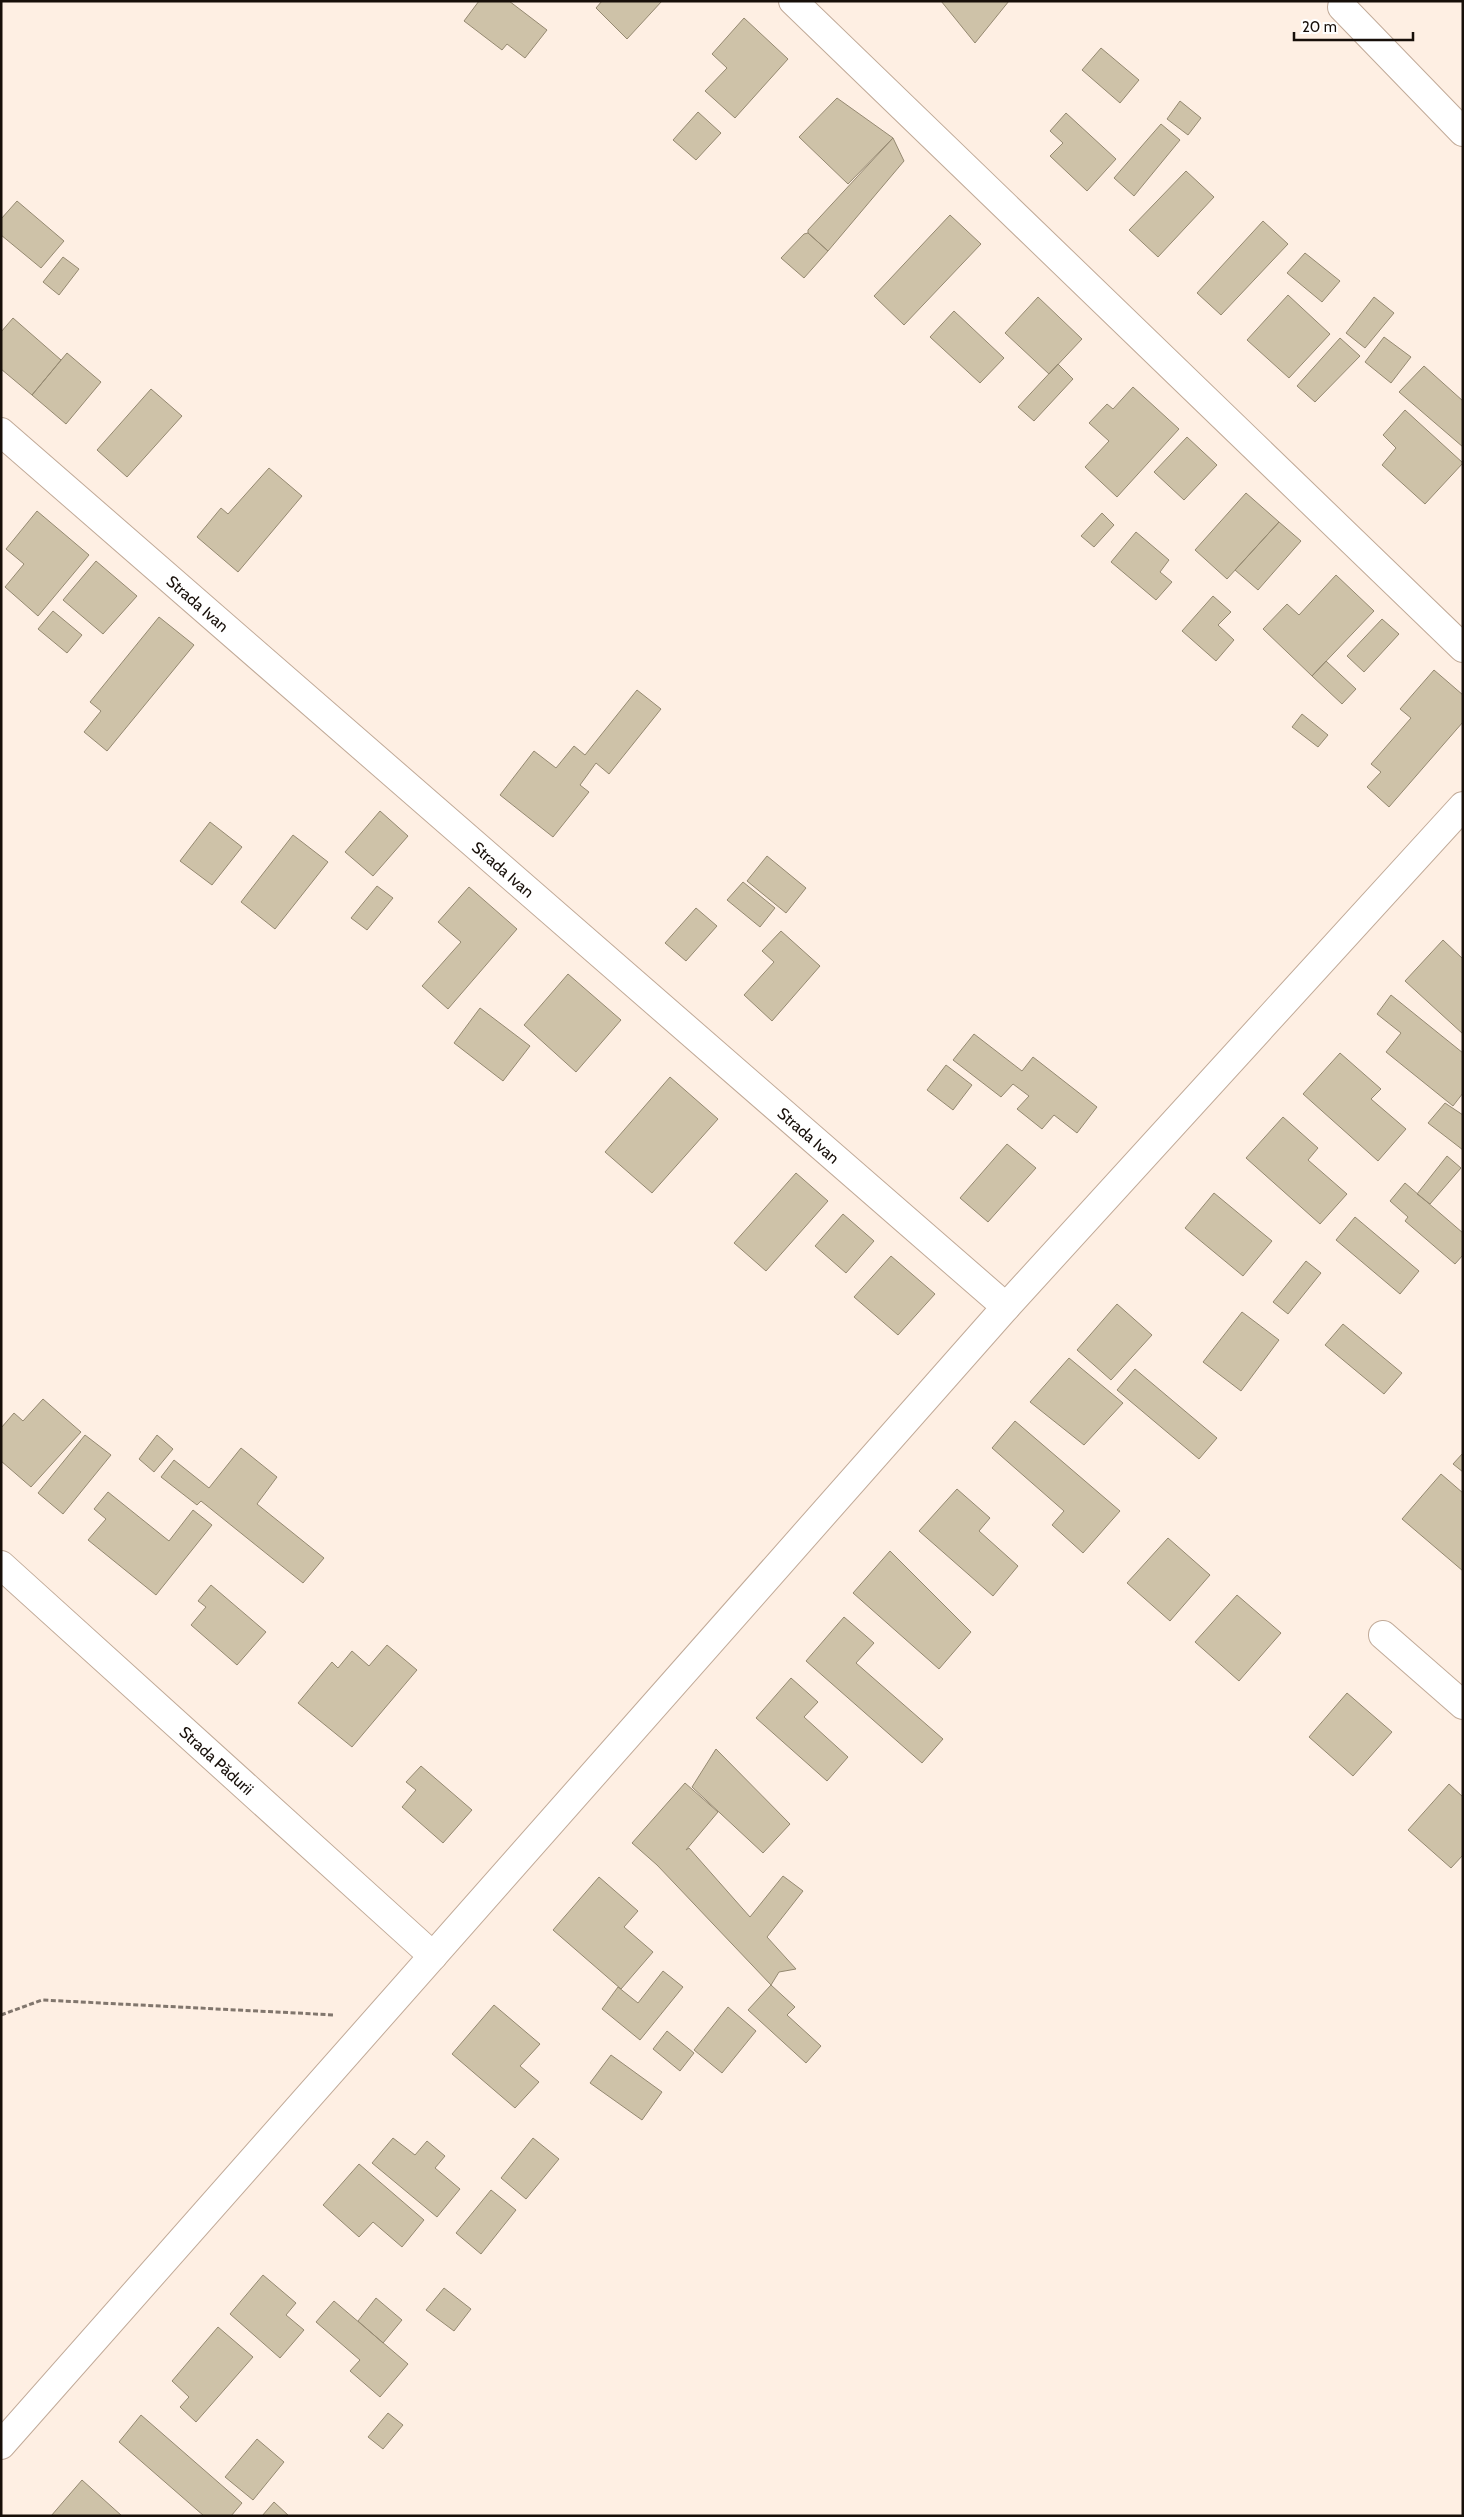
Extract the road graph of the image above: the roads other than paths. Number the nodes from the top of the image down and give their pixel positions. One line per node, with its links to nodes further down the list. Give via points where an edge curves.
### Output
1 (793, 1): 5 (street)
2 (1342, 8): 3 (street)
3 (1463, 132)
4 (1, 432): 7 (street, Strada Ivan)
5 (1463, 648)
6 (1463, 806): 7 (street)
7 (1006, 1307): 11 (street)
8 (1, 1565): 11 (street, Strada Pădurii)
9 (1383, 1635): 10 (street)
10 (1463, 1705)
11 (433, 1956): 12 (street)
12 (1, 2445)

